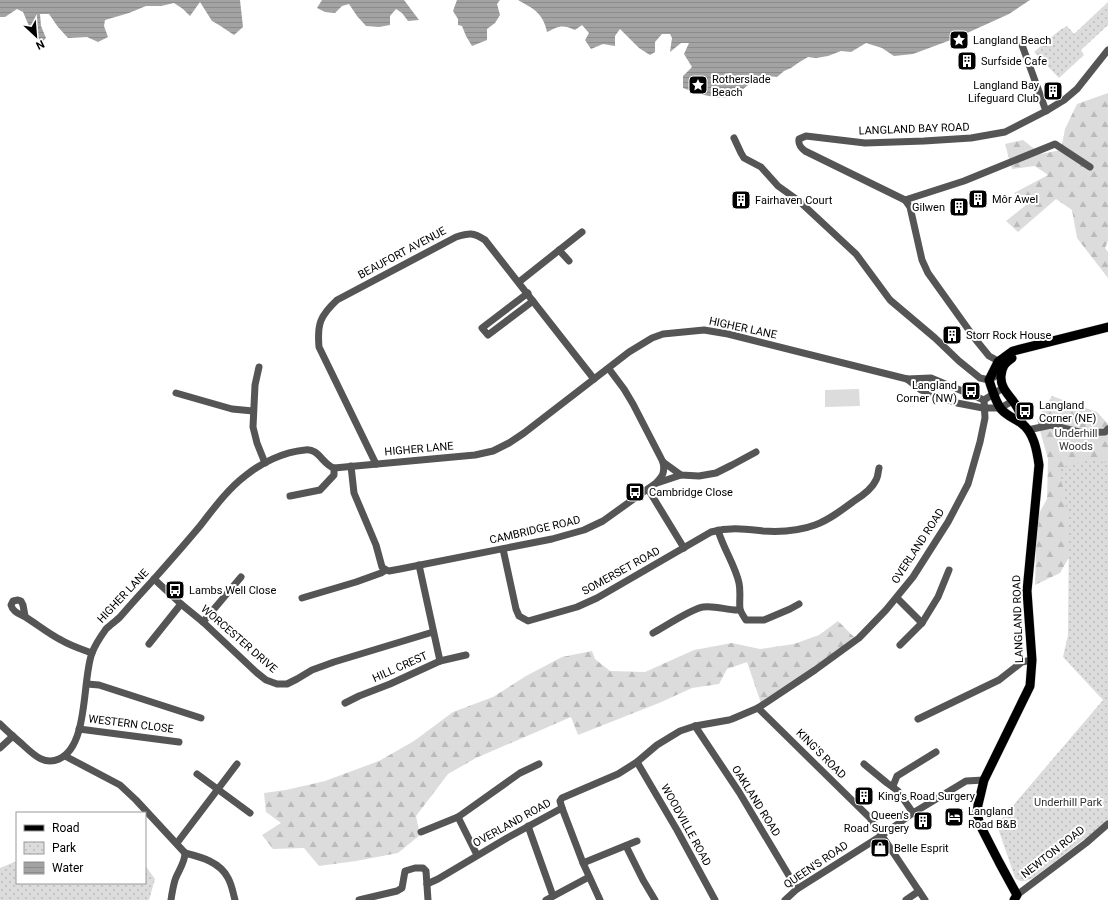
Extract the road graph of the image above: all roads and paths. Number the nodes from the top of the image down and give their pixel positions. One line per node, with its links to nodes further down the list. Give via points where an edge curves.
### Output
1 (1022, 45): 3 (street)
2 (1108, 50): 3 (street, LANGLAND BAY ROAD, via 1077,89)
3 (1046, 111): 6 (street, LANGLAND BAY ROAD, via 1005,132 971,138 865,143 806,136 799,139 799,146 805,151)
4 (734, 138): 20 (street, via 744,158 761,167 778,186 799,201 856,254 890,300 980,378)
5 (1090, 167): 6 (street, via 1055,144 964,181)
6 (906, 200): 14 (street, via 928,273 976,340 989,356)
7 (582, 232): 8 (street)
8 (559, 250): 9 (street); 10 (street)
9 (568, 261)
10 (519, 282): 11 (street, BEAUFORT AVENUE); 34 (street, BEAUFORT AVENUE, via 485,240 476,234 467,233 337,300 323,315 318,333 319,347)
11 (528, 293): 12 (street, BEAUFORT AVENUE); 12 (street, via 482,328 488,335)
12 (534, 301): 18 (street, BEAUFORT AVENUE)
13 (1108, 327): 14 (main road, via 1034,346)
14 (1001, 363): 17 (main road, LANGLAND ROAD); 20 (main road)
15 (259, 367): 28 (street)
16 (608, 368): 18 (street, HIGHER LANE); 19 (street, HIGHER LANE, via 652,338 663,334 704,330); 32 (street, via 633,404)
17 (1001, 374): 20 (street); 21 (main road, LANGLAND ROAD)
18 (594, 379): 34 (street, HIGHER LANE, via 524,433 493,451)
19 (907, 379): 24 (street, HIGHER LANE, via 931,378); 26 (street, HIGHER LANE, via 921,390 957,403)
20 (989, 380): 23 (main road)
21 (1003, 388): 23 (street); 25 (main road, LANGLAND ROAD)
22 (176, 393): 28 (street, via 232,408)
23 (994, 395): 24 (street); 27 (main road)
24 (984, 400): 26 (street, OVERLAND ROAD)
25 (1013, 401): 27 (street, HIGHER LANE); 29 (main road, LANGLAND ROAD)
26 (984, 408): 27 (street, HIGHER LANE); 51 (street, OVERLAND ROAD, via 985,418 980,442 968,484 930,551)
27 (1000, 408): 29 (main road)
28 (254, 411): 33 (street, via 253,427)
29 (1025, 426): 30 (street, via 1051,425 1083,433 1105,432); 66 (main road, LANGLAND ROAD, via 1036,446 1039,465 1027,592)
30 (1108, 429)
31 (756, 452): 38 (street, via 716,473 699,476)
32 (663, 462): 38 (street); 39 (street, via 664,470)
33 (265, 463): 36 (street, HIGHER LANE, via 294,451 307,449 314,451 325,463); 49 (street, HIGHER LANE, via 233,486)
34 (376, 464): 35 (street, HIGHER LANE)
35 (351, 466): 36 (street, HIGHER LANE); 46 (street, via 354,493 376,545 382,567)
36 (334, 468): 41 (street, via 334,475 320,490)
37 (879, 468): 42 (street, via 877,479 870,489 841,511 816,525 765,531 736,528)
38 (681, 475): 39 (street)
39 (656, 484): 40 (street, CAMBRIDGE ROAD)
40 (648, 489): 43 (street); 44 (street, CAMBRIDGE ROAD, via 603,522 584,530)
41 (290, 496)
42 (718, 530): 43 (street, SOMERSET ROAD); 55 (street, via 739,584)
43 (684, 548): 44 (street, SOMERSET ROAD, via 597,598 577,607 528,621 519,616 516,609)
44 (503, 549): 45 (street, CAMBRIDGE ROAD)
45 (419, 565): 46 (street, CAMBRIDGE ROAD); 60 (street)
46 (386, 570): 50 (street, CAMBRIDGE ROAD, via 369,578)
47 (949, 570): 59 (street, via 938,597)
48 (241, 577): 58 (street)
49 (154, 579): 52 (street, WORCESTER DRIVE); 64 (street, HIGHER LANE, via 106,629)
50 (302, 598)
51 (897, 598): 59 (street); 70 (street, OVERLAND ROAD, via 859,638)
52 (181, 604): 58 (street, WORCESTER DRIVE); 62 (street)
53 (799, 604): 54 (street)
54 (790, 609): 55 (street, via 764,620 746,620); 56 (street)
55 (740, 610): 61 (street, via 702,607)
56 (794, 615)
57 (26, 616): 64 (street, via 60,640)
58 (203, 622): 60 (street, WORCESTER DRIVE, via 266,680 277,684 287,684 312,670 334,662)
59 (922, 623): 63 (street)
60 (434, 632): 67 (street)
61 (653, 633)
62 (149, 644)
63 (900, 645)
64 (92, 653): 68 (street, HIGHER LANE)
65 (466, 655): 67 (street, HILL CREST)
66 (1032, 660): 72 (street, via 1022,662 998,680); 86 (main road, LANGLAND ROAD, via 1030,686)
67 (440, 661): 69 (street, HILL CREST)
68 (87, 684): 71 (street, via 99,685 155,704 184,708); 75 (street, HIGHER LANE)
69 (345, 703)
70 (758, 708): 74 (street, OVERLAND ROAD, via 730,719); 96 (street, KING'S ROAD, via 870,818)
71 (200, 718)
72 (918, 719)
73 (0, 724): 76 (street)
74 (695, 726): 81 (street, OVERLAND ROAD, via 680,731 662,742); 105 (street, OAKLAND ROAD, via 739,792)
75 (79, 729): 77 (street, WESTERN CLOSE); 80 (street, HIGHER LANE, via 72,748)
76 (13, 736): 78 (street); 80 (street, via 33,755 43,760 58,760)
77 (179, 742)
78 (0, 748)
79 (936, 752): 87 (street, via 897,776)
80 (65, 756): 98 (street, via 120,785)
81 (638, 762): 89 (street, OVERLAND ROAD, via 618,774 562,798); 116 (street, WOODVILLE ROAD)
82 (238, 764): 88 (street)
83 (539, 764): 92 (street, via 520,773)
84 (864, 764): 87 (street)
85 (197, 774): 88 (street)
86 (984, 780): 91 (street, QUEEN'S ROAD, via 966,780); 108 (main road, LANGLAND ROAD, via 977,814 980,825)
87 (893, 786): 91 (street)
88 (218, 790): 90 (street); 98 (street)
89 (562, 808): 94 (street, OVERLAND ROAD); 102 (street)
90 (250, 813)
91 (913, 813): 96 (street, QUEEN'S ROAD)
92 (458, 817): 95 (street); 101 (street)
93 (1108, 824): 108 (street, NEWTON ROAD)
94 (528, 826): 101 (street, OVERLAND ROAD); 107 (street)
95 (421, 832)
96 (881, 836): 105 (street, QUEEN'S ROAD); 106 (street, KING'S ROAD)
97 (637, 842): 99 (street)
98 (177, 843): 100 (street)
99 (626, 846): 102 (street); 115 (street)
100 (185, 853): 109 (street); 110 (street, via 219,867 228,878)
101 (477, 855): 104 (street, OVERLAND ROAD)
102 (583, 863): 103 (street)
103 (589, 877): 107 (street); 114 (street)
104 (427, 884): 111 (street, via 426,871 423,868 415,868 405,871 402,888 397,891); 112 (street)
105 (797, 889): 117 (street, QUEEN'S ROAD)
106 (919, 892): 118 (street); 119 (street, KING'S ROAD)
107 (553, 896): 113 (street)
108 (1016, 897)
109 (171, 900)
110 (235, 900)
111 (359, 900)
112 (428, 900)
113 (546, 900)
114 (600, 900)
115 (654, 900)
116 (715, 900)
117 (785, 900)
118 (906, 900)
119 (925, 900)

